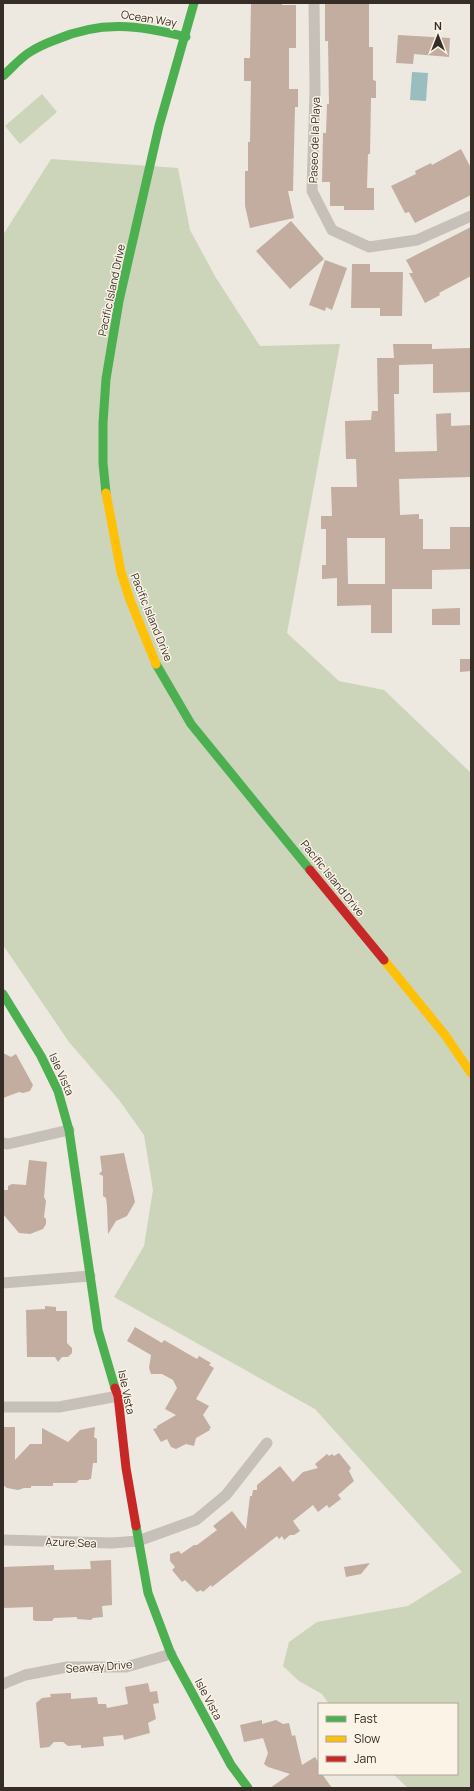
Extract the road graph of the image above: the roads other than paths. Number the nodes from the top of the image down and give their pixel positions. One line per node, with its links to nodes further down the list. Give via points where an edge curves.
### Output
1 (194, 3): 3 (main road, Pacific Island Drive)
2 (314, 3): 5 (street, Paseo de la Playa, via 312,191 332,230 369,247 417,240)
3 (186, 37): 4 (main road, Ocean Way, via 125,25 94,26 64,35 30,52); 7 (main road, Pacific Island Drive, via 159,126 119,301 106,379 103,463 106,496 121,572 156,664 191,724 445,1035)
4 (3, 76)
5 (471, 216)
6 (3, 994): 8 (main road, Isle Vista, via 41,1056 58,1091)
7 (471, 1073)
8 (69, 1130): 9 (street); 10 (main road, Isle Vista)
9 (3, 1143)
10 (90, 1276): 11 (street); 12 (main road, Isle Vista, via 98,1330)
11 (3, 1283)
12 (118, 1396): 13 (street, via 59,1407); 16 (main road, Isle Vista)
13 (3, 1407)
14 (267, 1443): 16 (street, Azure Sea, via 226,1495 196,1520)
15 (3, 1540): 16 (street, Azure Sea, via 112,1543)
16 (138, 1541): 17 (main road, Isle Vista, via 148,1593)
17 (171, 1654): 18 (street, Seaway Drive, via 126,1666 67,1667 25,1675); 19 (main road, Isle Vista, via 231,1765)
18 (3, 1684)
19 (248, 1788)

